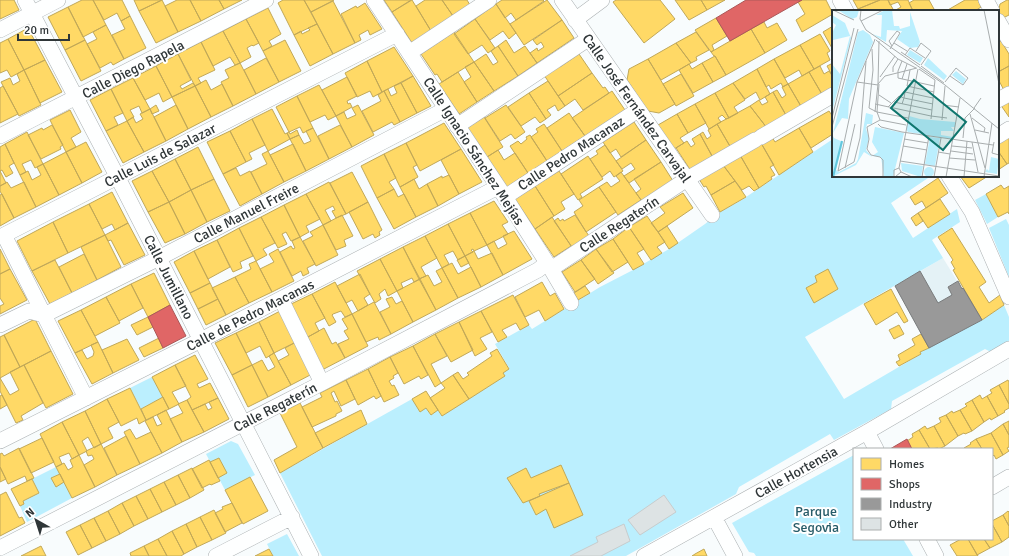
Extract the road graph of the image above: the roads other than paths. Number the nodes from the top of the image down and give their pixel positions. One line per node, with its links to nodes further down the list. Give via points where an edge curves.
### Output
1 (25, 0): 12 (street, Calle Jumillano)
2 (58, 0): 12 (street)
3 (266, 0): 22 (street, Calle Diego Rapela)
4 (374, 0): 16 (street, Calle Ignacio Sánchez Mejías)
5 (489, 0): 19 (street)
6 (562, 0): 13 (street, Calle José Fernández Carvajal)
7 (602, 0): 13 (street)
8 (840, 0): 10 (street)
9 (986, 0): 11 (street)
10 (845, 10)
11 (991, 10)
12 (31, 14): 15 (street); 22 (street, Calle Jumillano)
13 (576, 20): 17 (street, Calle José Fernández Carvajal)
14 (999, 23): 18 (street)
15 (0, 30)
16 (397, 34): 19 (street, Calle Ignacio Sánchez Mejías); 30 (street, Calle Luis de Salazar)
17 (588, 39): 25 (street, Calle José Fernández Carvajal); 26 (street)
18 (1009, 40)
19 (409, 53): 24 (street, Calle Ignacio Sánchez Mejías)
20 (1009, 94): 23 (street)
21 (832, 96): 32 (street, Calle Regaterín)
22 (75, 98): 29 (street, Calle Diego Rapela); 30 (street, Calle Jumillano)
23 (999, 99)
24 (446, 109): 26 (street, Calle Ignacio Sánchez Mejías); 35 (street, Calle Manuel Freire)
25 (638, 110): 32 (street, Calle José Fernández Carvajal); 33 (street, Calle Pedro Macanaz)
26 (457, 126): 33 (street, Calle Ignacio Sánchez Mejías)
27 (1009, 129): 28 (street)
28 (999, 135)
29 (0, 136)
30 (117, 176): 35 (street, Calle Jumillano); 40 (street, Calle Luis de Salazar, via 4,236)
31 (950, 177): 37 (street, via 972,212)
32 (687, 179): 34 (street, Calle José Fernández Carvajal); 36 (street, Calle Regaterín)
33 (502, 192): 36 (street, Calle Ignacio Sánchez Mejías); 38 (street, Calle de Pedro Macanas)
34 (712, 215)
35 (159, 258): 40 (street, Calle Manuel Freire); 42 (street, Calle Jumillano)
36 (549, 266): 39 (street, Calle Ignacio Sánchez Mejías); 44 (street, Calle Regaterín)
37 (1009, 297)
38 (281, 299): 42 (street, Calle de Pedro Macanas); 44 (street)
39 (571, 303)
40 (44, 314): 41 (street, Calle Manuel Freire, via 29,311); 45 (street)
41 (0, 325)
42 (202, 340): 45 (street, Calle de Pedro Macanas); 46 (street, Calle Jumillano)
43 (1009, 350): 47 (street, Calle Hortensia)
44 (322, 383): 46 (street, Calle Regaterín)
45 (86, 398): 48 (street, Calle de Pedro Macanas)
46 (243, 423): 53 (street, Calle Jumillano); 55 (street, Calle Regaterín)
47 (867, 432): 49 (street); 52 (street, Calle Hortensia)
48 (0, 441)
49 (875, 448)
50 (1009, 477): 51 (street)
51 (993, 486)
52 (714, 517): 58 (street, Calle Hortensia); 59 (street)
53 (292, 518): 56 (street); 57 (street, Calle Jumillano)
54 (928, 540): 60 (street)
55 (0, 548)
56 (216, 556)
57 (311, 556)
58 (644, 556)
59 (735, 556)
60 (936, 556)

